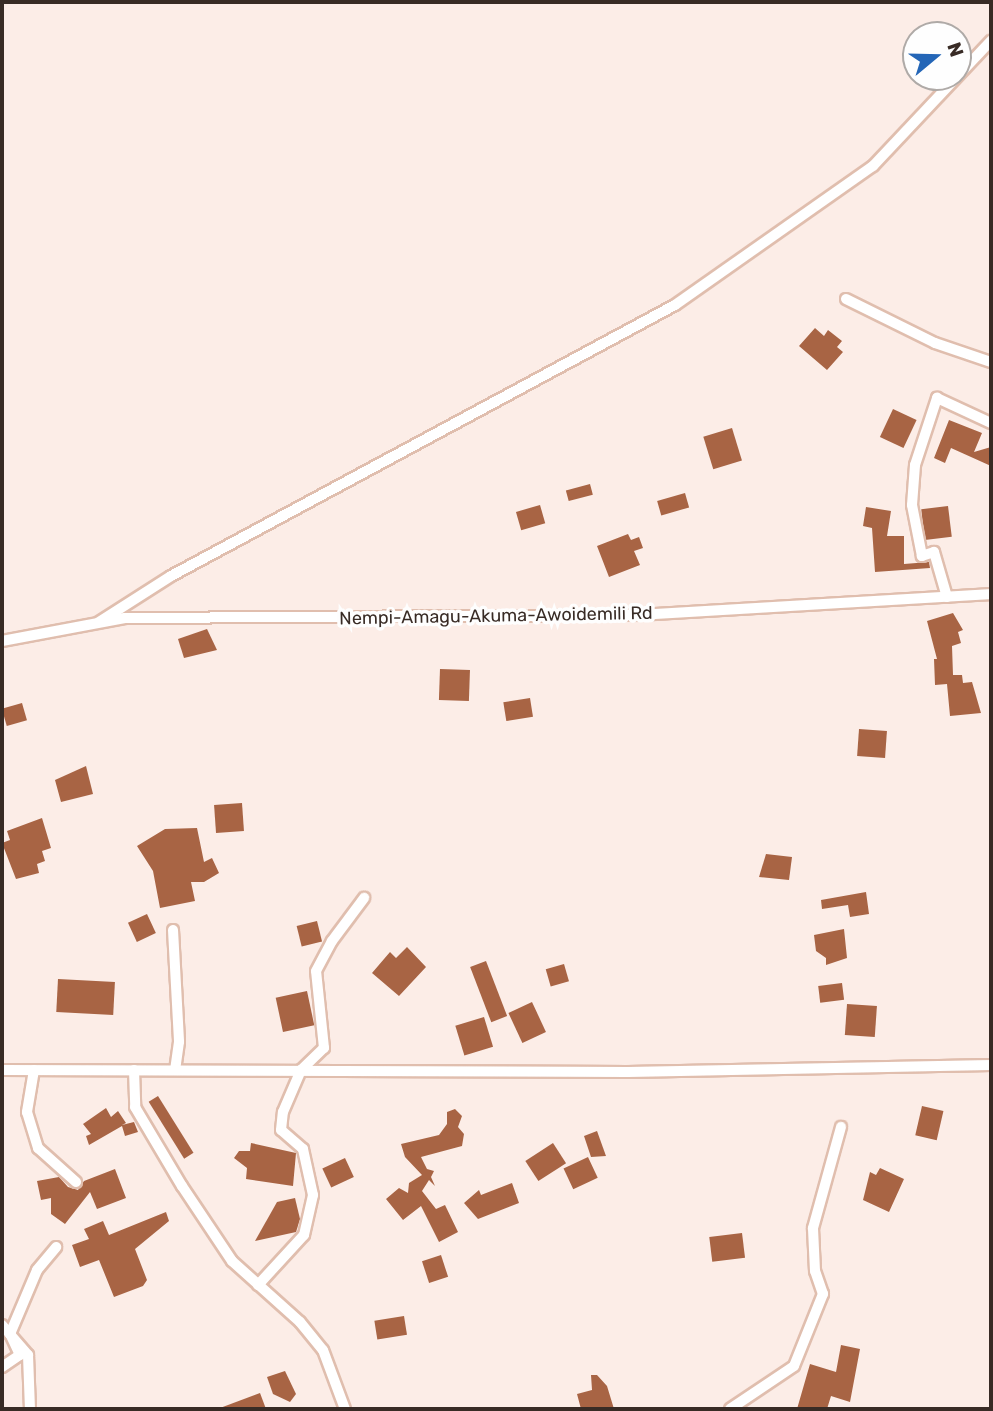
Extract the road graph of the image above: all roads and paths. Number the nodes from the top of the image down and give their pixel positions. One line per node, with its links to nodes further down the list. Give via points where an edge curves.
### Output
1 (991, 41): 7 (street, via 873,166 675,305 170,576)
2 (846, 299): 3 (street, via 935,343)
3 (991, 362)
4 (991, 424): 6 (street, via 937,398 915,465 912,505 922,556 934,552)
5 (991, 594): 6 (street, Nempi-Amagu-Akuma-Awoidemili Rd)
6 (947, 597): 7 (street, Nempi-Amagu-Akuma-Awoidemili Rd, via 639,615 125,618)
7 (99, 622): 8 (street, Nempi-Amagu-Akuma-Awoidemili Rd)
8 (2, 641)
9 (365, 898): 16 (street, via 316,971 324,1048)
10 (173, 930): 15 (street, via 179,1042)
11 (991, 1065): 16 (street)
12 (2, 1070): 13 (street)
13 (34, 1070): 14 (street); 18 (street, via 27,1112 38,1147)
14 (134, 1070): 15 (street); 20 (street, via 135,1107 232,1261)
15 (175, 1070): 16 (street)
16 (301, 1070): 20 (street, via 283,1112 281,1129 303,1149 313,1195 304,1235)
17 (841, 1127): 26 (street, via 813,1228 815,1271 823,1294 794,1366)
18 (76, 1182)
19 (56, 1247): 22 (street, via 37,1270)
20 (258, 1285): 25 (street, via 300,1322 323,1350)
21 (2, 1325): 22 (street)
22 (10, 1334): 23 (street, via 20,1355); 24 (street, via 29,1355)
23 (2, 1367)
24 (30, 1409)
25 (345, 1409)
26 (730, 1409)

